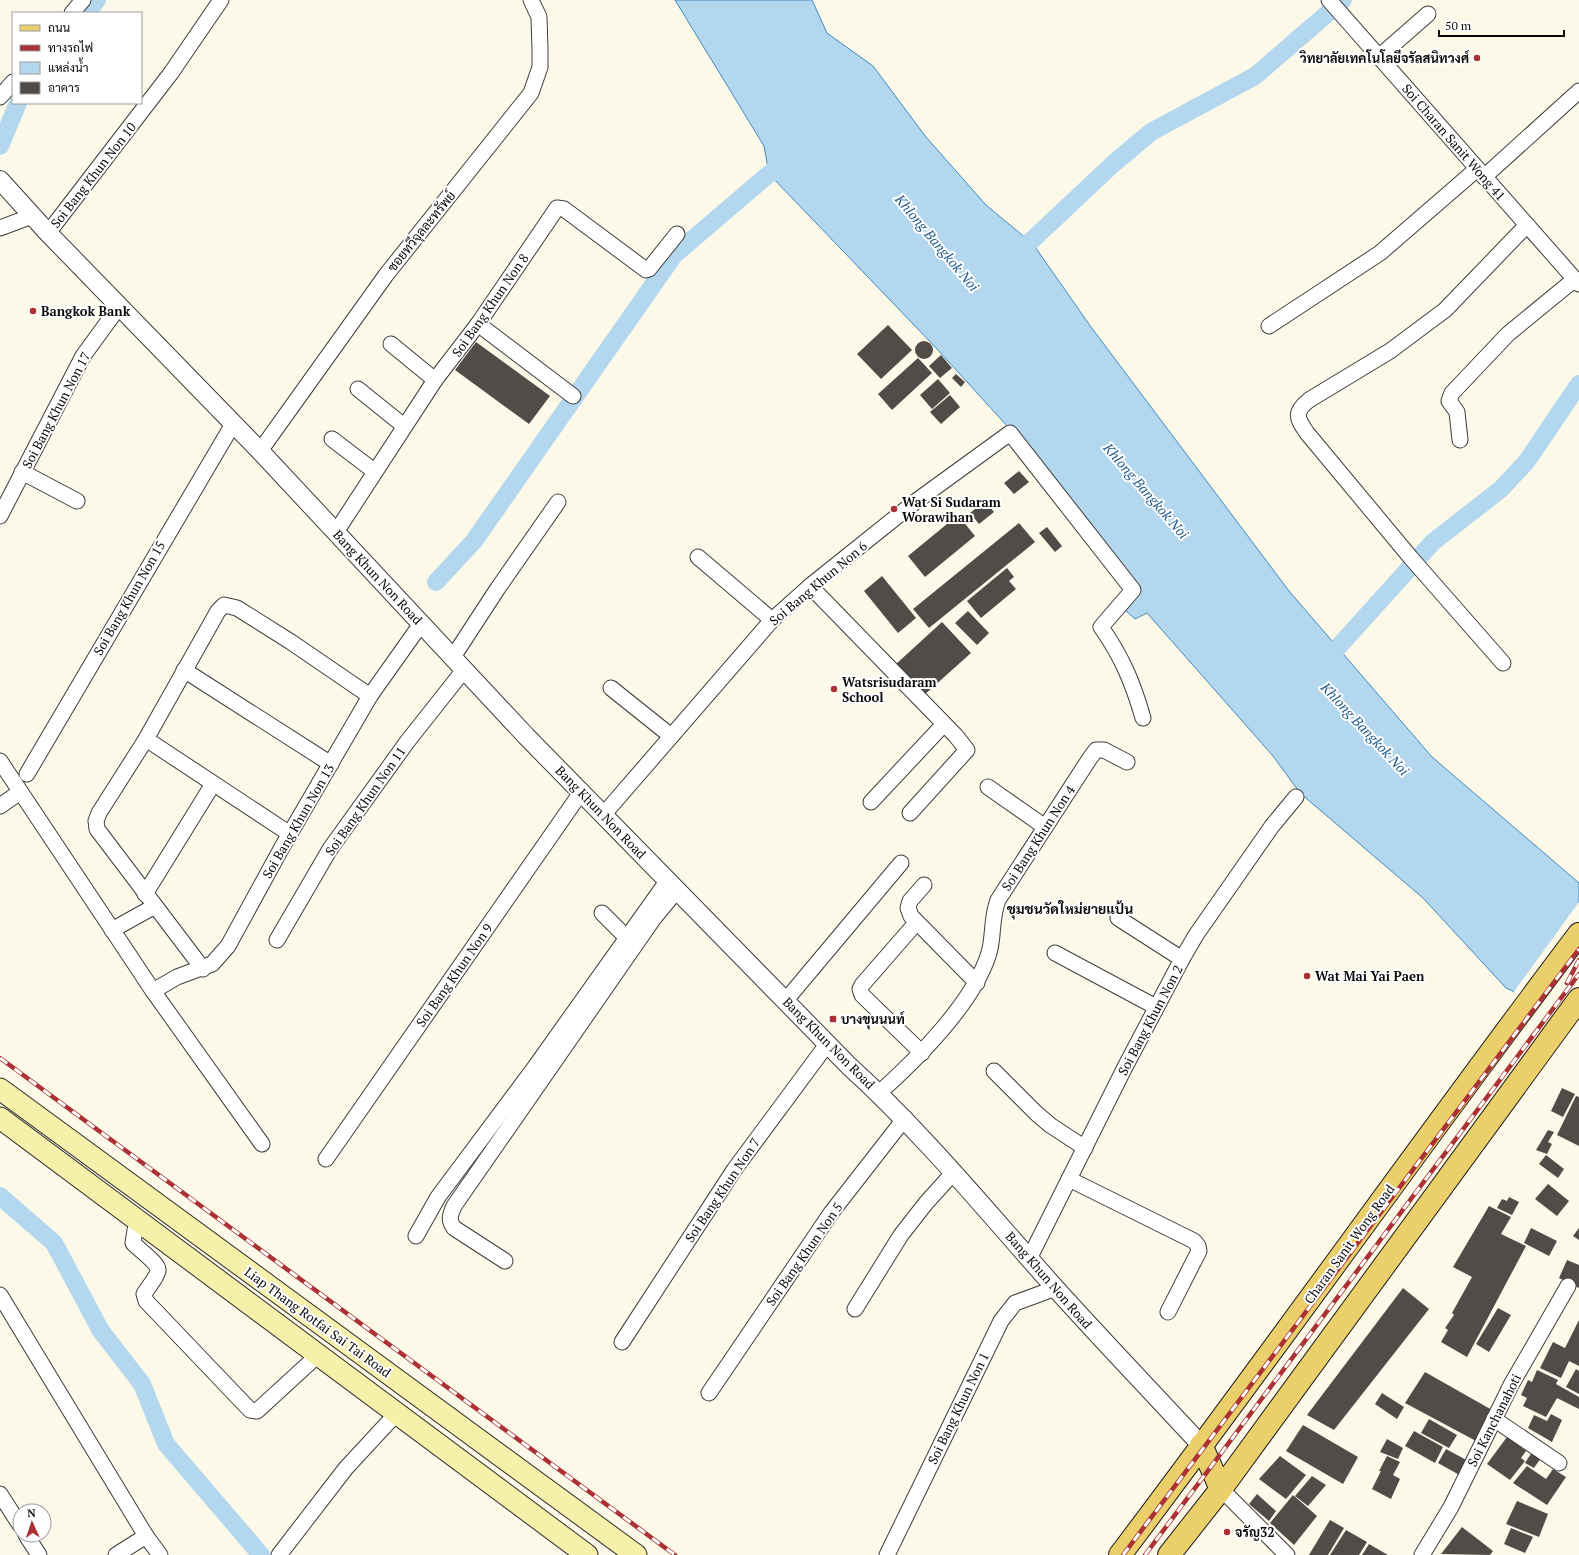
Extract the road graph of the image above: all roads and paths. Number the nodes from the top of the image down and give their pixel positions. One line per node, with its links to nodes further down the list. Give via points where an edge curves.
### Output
1 (83, 0): 5 (street)
2 (221, 0): 16 (street, Soi Bang Khun Non 10, via 171,73)
3 (531, 0): 30 (street, ซอยทวีจุลละทรัพย์, via 539,17 540,67 531,93 386,275)
4 (1329, 0): 7 (street, Soi Charan Sanit Wong 41)
5 (73, 12)
6 (1428, 14): 7 (street)
7 (1380, 56): 11 (street, Soi Charan Sanit Wong 41)
8 (12, 83): 10 (street)
9 (1579, 91): 11 (street)
10 (0, 97)
11 (1480, 173): 14 (street, Soi Charan Sanit Wong 41); 21 (street, via 1380,252)
12 (4, 185): 13 (street, Bang Khun Non Road)
13 (32, 216): 15 (street); 16 (street, Bang Khun Non Road)
14 (1527, 225): 18 (street, Soi Charan Sanit Wong 41); 41 (street, via 1445,310 1390,351 1309,400 1299,408 1298,413 1307,433)
15 (0, 228)
16 (48, 234): 19 (street, Bang Khun Non Road)
17 (677, 234): 20 (street, Soi Bang Khun Non 8, via 649,270 646,270 564,209 557,208)
18 (1577, 281): 29 (street, via 1508,334 1452,393 1449,401 1458,412)
19 (118, 308): 26 (street, Bang Khun Non Road); 32 (street, Soi Bang Khun Non 17, via 83,356)
20 (478, 324): 23 (street, Soi Bang Khun Non 8); 25 (street)
21 (1269, 326)
22 (391, 344): 23 (street)
23 (435, 380): 27 (street, Soi Bang Khun Non 8)
24 (358, 389): 27 (street)
25 (573, 396)
26 (233, 424): 30 (street, Bang Khun Non Road); 53 (street, Soi Bang Khun Non 15)
27 (404, 426): 31 (street, Soi Bang Khun Non 8)
28 (332, 439): 31 (street)
29 (1460, 440)
30 (260, 452): 36 (street, Bang Khun Non Road)
31 (374, 471): 36 (street, Soi Bang Khun Non 8)
32 (22, 472): 33 (street); 35 (street, Soi Bang Khun Non 17)
33 (77, 501)
34 (558, 502): 42 (street, Soi Bang Khun Non 11, via 498,588)
35 (0, 516)
36 (336, 532): 40 (street, Bang Khun Non Road)
37 (698, 557): 39 (street)
38 (810, 586): 39 (street, Soi Bang Khun Non 6); 46 (street, Soi Bang Khun Non 6, via 915,502 1010,433 1133,590 1101,627 1119,653); 47 (street)
39 (772, 620): 48 (street, Soi Bang Khun Non 6)
40 (421, 624): 42 (street, Bang Khun Non Road); 45 (street, Soi Bang Khun Non 13)
41 (1503, 663)
42 (459, 664): 56 (street, Bang Khun Non Road); 76 (street, Soi Bang Khun Non 11, via 330,849)
43 (184, 670): 45 (street, via 221,607 229,605 238,608 291,642); 49 (street); 51 (street)
44 (611, 688): 48 (street)
45 (370, 696): 51 (street, Soi Bang Khun Non 13)
46 (1143, 718)
47 (944, 724): 59 (street); 62 (street, via 967,750)
48 (671, 736): 61 (street, Soi Bang Khun Non 6)
49 (146, 739): 54 (street); 68 (street, via 96,821 97,829)
50 (1127, 762): 63 (street, Soi Bang Khun Non 4, via 1104,750 1096,750)
51 (331, 764): 64 (street, Soi Bang Khun Non 13)
52 (1, 766): 57 (street)
53 (27, 774)
54 (213, 784): 64 (street); 68 (street)
55 (988, 787): 63 (street)
56 (582, 791): 61 (street, Bang Khun Non Road); 94 (street, Soi Bang Khun Non 9)
57 (20, 792): 60 (street); 73 (street)
58 (1296, 797): 78 (street, Soi Bang Khun Non 2, via 1272,826)
59 (871, 802)
60 (1, 803)
61 (604, 814): 66 (street, Bang Khun Non Road)
62 (910, 814)
63 (1045, 827): 80 (street, Soi Bang Khun Non 4, via 998,900 993,912 989,954)
64 (290, 834): 79 (street, Soi Bang Khun Non 13, via 228,946 212,964)
65 (901, 863): 83 (street)
66 (673, 885): 75 (street); 83 (street, Bang Khun Non Road); 100 (street, via 654,918 454,1206 450,1221 454,1228)
67 (924, 886): 72 (street, via 910,901 908,908)
68 (146, 894): 69 (street)
69 (155, 906): 73 (street); 79 (street)
70 (602, 913): 75 (street)
71 (1118, 918): 78 (street)
72 (916, 923): 80 (street); 86 (street, via 860,989 862,995)
73 (112, 930): 81 (street)
74 (1579, 934): 111 (main road, Charan Sanit Wong Road)
75 (626, 937): 98 (street, via 536,1068 438,1197)
76 (277, 940)
77 (1055, 953): 84 (street)
78 (1182, 959): 84 (street, Soi Bang Khun Non 2)
79 (203, 969): 81 (street, Soi Bang Khun Non 13, via 177,977)
80 (976, 983): 86 (street, Soi Bang Khun Non 4)
81 (153, 991): 92 (street)
82 (1579, 999): 113 (main road)
83 (786, 1000): 85 (street, Bang Khun Non Road)
84 (1156, 1007): 93 (street, Soi Bang Khun Non 2)
85 (828, 1043): 89 (street, Bang Khun Non Road); 106 (street, Soi Bang Khun Non 7, via 734,1170)
86 (922, 1053): 89 (street, Soi Bang Khun Non 4)
87 (994, 1071): 93 (street, via 1050,1125)
88 (0, 1089): 123 (main road, Liap Thang Rotfai Sai Tai Road)
89 (879, 1093): 91 (street, Bang Khun Non Road)
90 (0, 1118): 97 (main road, Liap Thang Rotfai Sai Tai Road)
91 (905, 1118): 95 (street, Bang Khun Non Road); 108 (street, Soi Bang Khun Non 5, via 831,1213)
92 (262, 1144)
93 (1085, 1148): 96 (street, Soi Bang Khun Non 2)
94 (326, 1159)
95 (954, 1172): 99 (street, Bang Khun Non Road); 104 (street, via 901,1235)
96 (1069, 1179): 99 (street, Soi Bang Khun Non 2); 105 (street, via 1194,1241 1198,1246 1198,1251)
97 (141, 1223): 107 (main road, Liap Thang Rotfai Sai Tai Road); 107 (street, via 135,1230 133,1243 154,1262 158,1271 144,1294 146,1301 250,1410 257,1411)
98 (416, 1236)
99 (1030, 1257): 102 (street, Bang Khun Non Road)
100 (505, 1261)
101 (1568, 1286): 110 (street, Soi Kanchanahoti)
102 (1056, 1288): 111 (street, Bang Khun Non Road); 124 (street, Soi Bang Khun Non 1, via 1015,1303 1001,1321)
103 (0, 1294): 116 (street)
104 (855, 1309)
105 (1168, 1312)
106 (622, 1342)
107 (318, 1355): 109 (main road, Liap Thang Rotfai Sai Tai Road)
108 (709, 1392)
109 (397, 1413): 121 (street, via 346,1468); 122 (main road, Liap Thang Rotfai Sai Tai Road)
110 (1494, 1419): 112 (street); 128 (street, Soi Kanchanahoti, via 1451,1507)
111 (1201, 1445): 113 (main road); 125 (main road, Charan Sanit Wong Road)
112 (1559, 1464)
113 (1221, 1489): 126 (main road); 127 (street)
114 (0, 1494): 115 (street)
115 (12, 1513)
116 (146, 1536): 119 (street); 120 (street)
117 (31, 1543): 118 (street)
118 (39, 1555)
119 (116, 1555)
120 (160, 1555)
121 (279, 1555)
122 (587, 1555)
123 (636, 1555)
124 (887, 1555)
125 (1120, 1555)
126 (1169, 1555)
127 (1287, 1555)
128 (1422, 1555)

